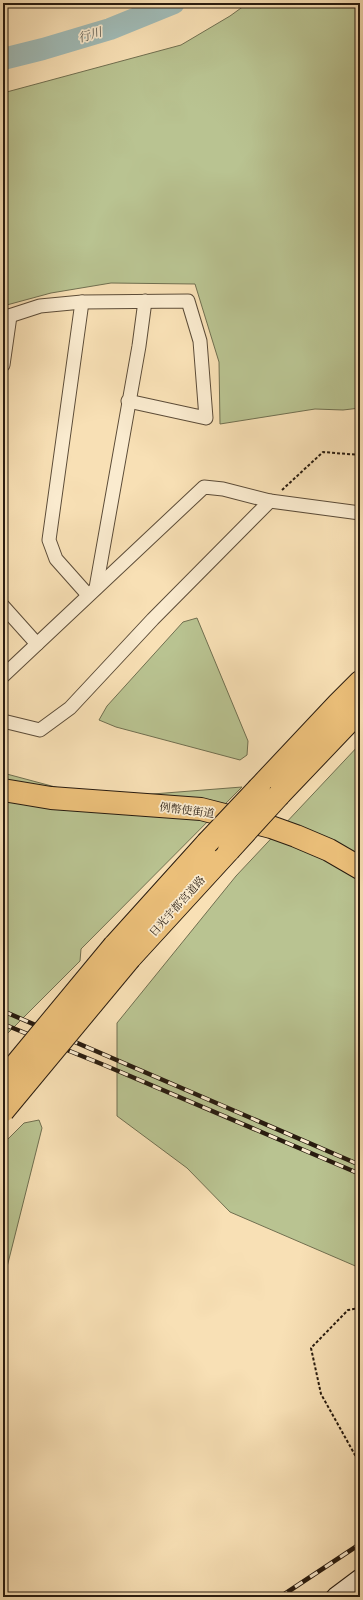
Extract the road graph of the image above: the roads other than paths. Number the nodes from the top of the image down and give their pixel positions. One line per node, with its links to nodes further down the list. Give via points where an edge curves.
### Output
1 (145, 301): 2 (street); 5 (street); 5 (street, via 188,301 200,341 206,418)
2 (82, 302): 3 (street, via 40,306); 8 (street, via 49,540 56,559)
3 (7, 317): 4 (street)
4 (3, 365)
5 (128, 401): 8 (street)
6 (270, 501): 7 (street); 8 (street, via 204,487); 14 (street, via 70,708 40,730)
7 (360, 513)
8 (92, 592): 10 (street)
9 (3, 606): 10 (street)
10 (37, 644): 11 (street)
11 (6, 670)
12 (360, 682): 13 (highway, 日光宇都宮道路)
13 (350, 710): 16 (highway, 日光宇都宮道路)
14 (3, 721)
15 (3, 790): 17 (highway, 例幣使街道, via 51,798 200,809 296,836 329,850)
16 (269, 792): 18 (highway, 日光宇都宮道路, bridge, via 229,850); 18 (highway, 日光宇都宮道路, bridge, via 207,843)
17 (360, 868)
18 (122, 952): 19 (highway, 日光宇都宮道路, bridge); 20 (highway, 日光宇都宮道路, bridge)
19 (3, 1080)
20 (3, 1111)
21 (360, 1579): 22 (street)
22 (336, 1597)

